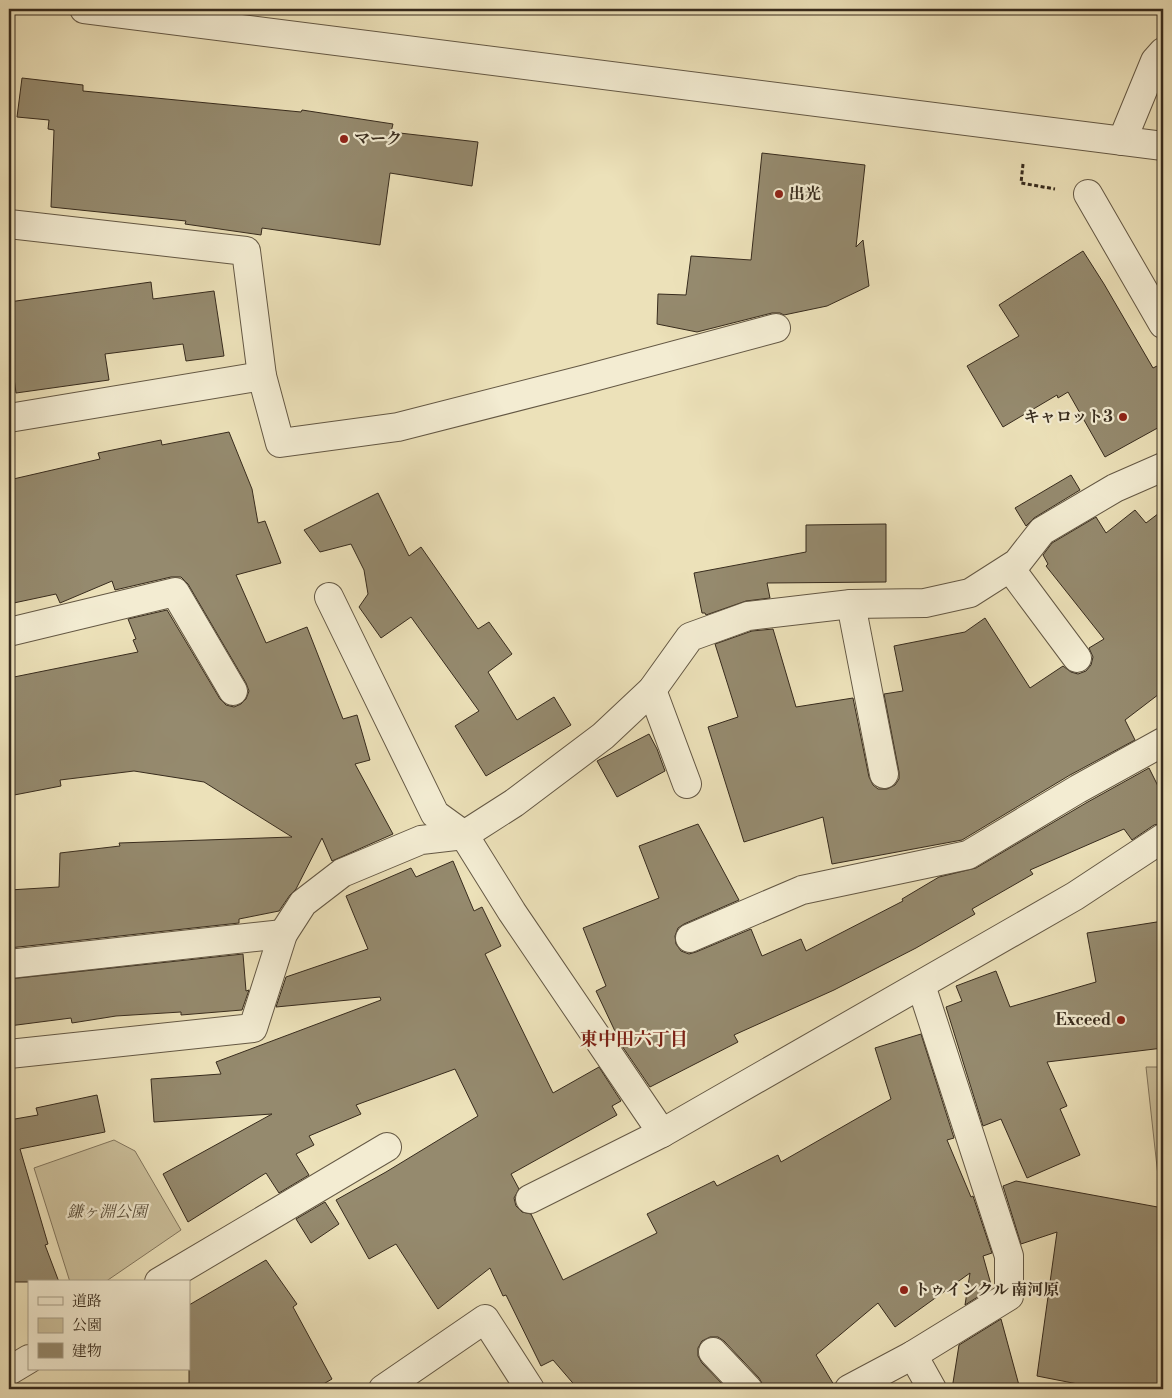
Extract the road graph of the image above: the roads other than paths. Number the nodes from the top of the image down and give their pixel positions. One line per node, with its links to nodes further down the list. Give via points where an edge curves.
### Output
1 (84, 9): 3 (street)
2 (1163, 52): 3 (street, via 1156,61)
3 (1122, 141): 4 (street)
4 (1163, 146)
5 (1088, 194): 7 (street)
6 (9, 224): 9 (street, via 246,251)
7 (1163, 324)
8 (776, 328): 9 (street, via 398,427 280,443)
9 (262, 376): 10 (street)
10 (9, 418)
11 (1163, 467): 12 (street, via 1115,488 1042,531)
12 (1010, 568): 14 (street, via 970,593 926,603); 16 (street)
13 (329, 597): 22 (street, via 435,814)
14 (851, 604): 17 (street, via 748,616 690,637); 20 (street)
15 (9, 632): 18 (street, via 175,592)
16 (1077, 658)
17 (652, 690): 21 (street); 22 (street, via 604,736 514,803)
18 (233, 691)
19 (1163, 742): 25 (street, via 968,855 802,890)
20 (884, 774)
21 (687, 784)
22 (464, 835): 24 (street, via 421,840 342,873 303,903); 29 (street, via 512,912)
23 (1163, 838): 27 (street, via 1075,896)
24 (283, 934): 26 (street); 28 (street, via 253,1028)
25 (690, 938)
26 (9, 964)
27 (921, 985): 29 (street); 34 (street, via 1009,1256 1009,1296)
28 (9, 1054)
29 (662, 1133): 31 (street)
30 (387, 1147): 32 (street)
31 (530, 1199)
32 (162, 1280)
33 (713, 1352): 39 (street)
34 (913, 1355): 40 (street); 41 (street)
35 (28, 1360): 36 (street)
36 (9, 1370)
37 (382, 1389): 38 (street, via 485,1319)
38 (530, 1389)
39 (748, 1389)
40 (849, 1389)
41 (932, 1389)

